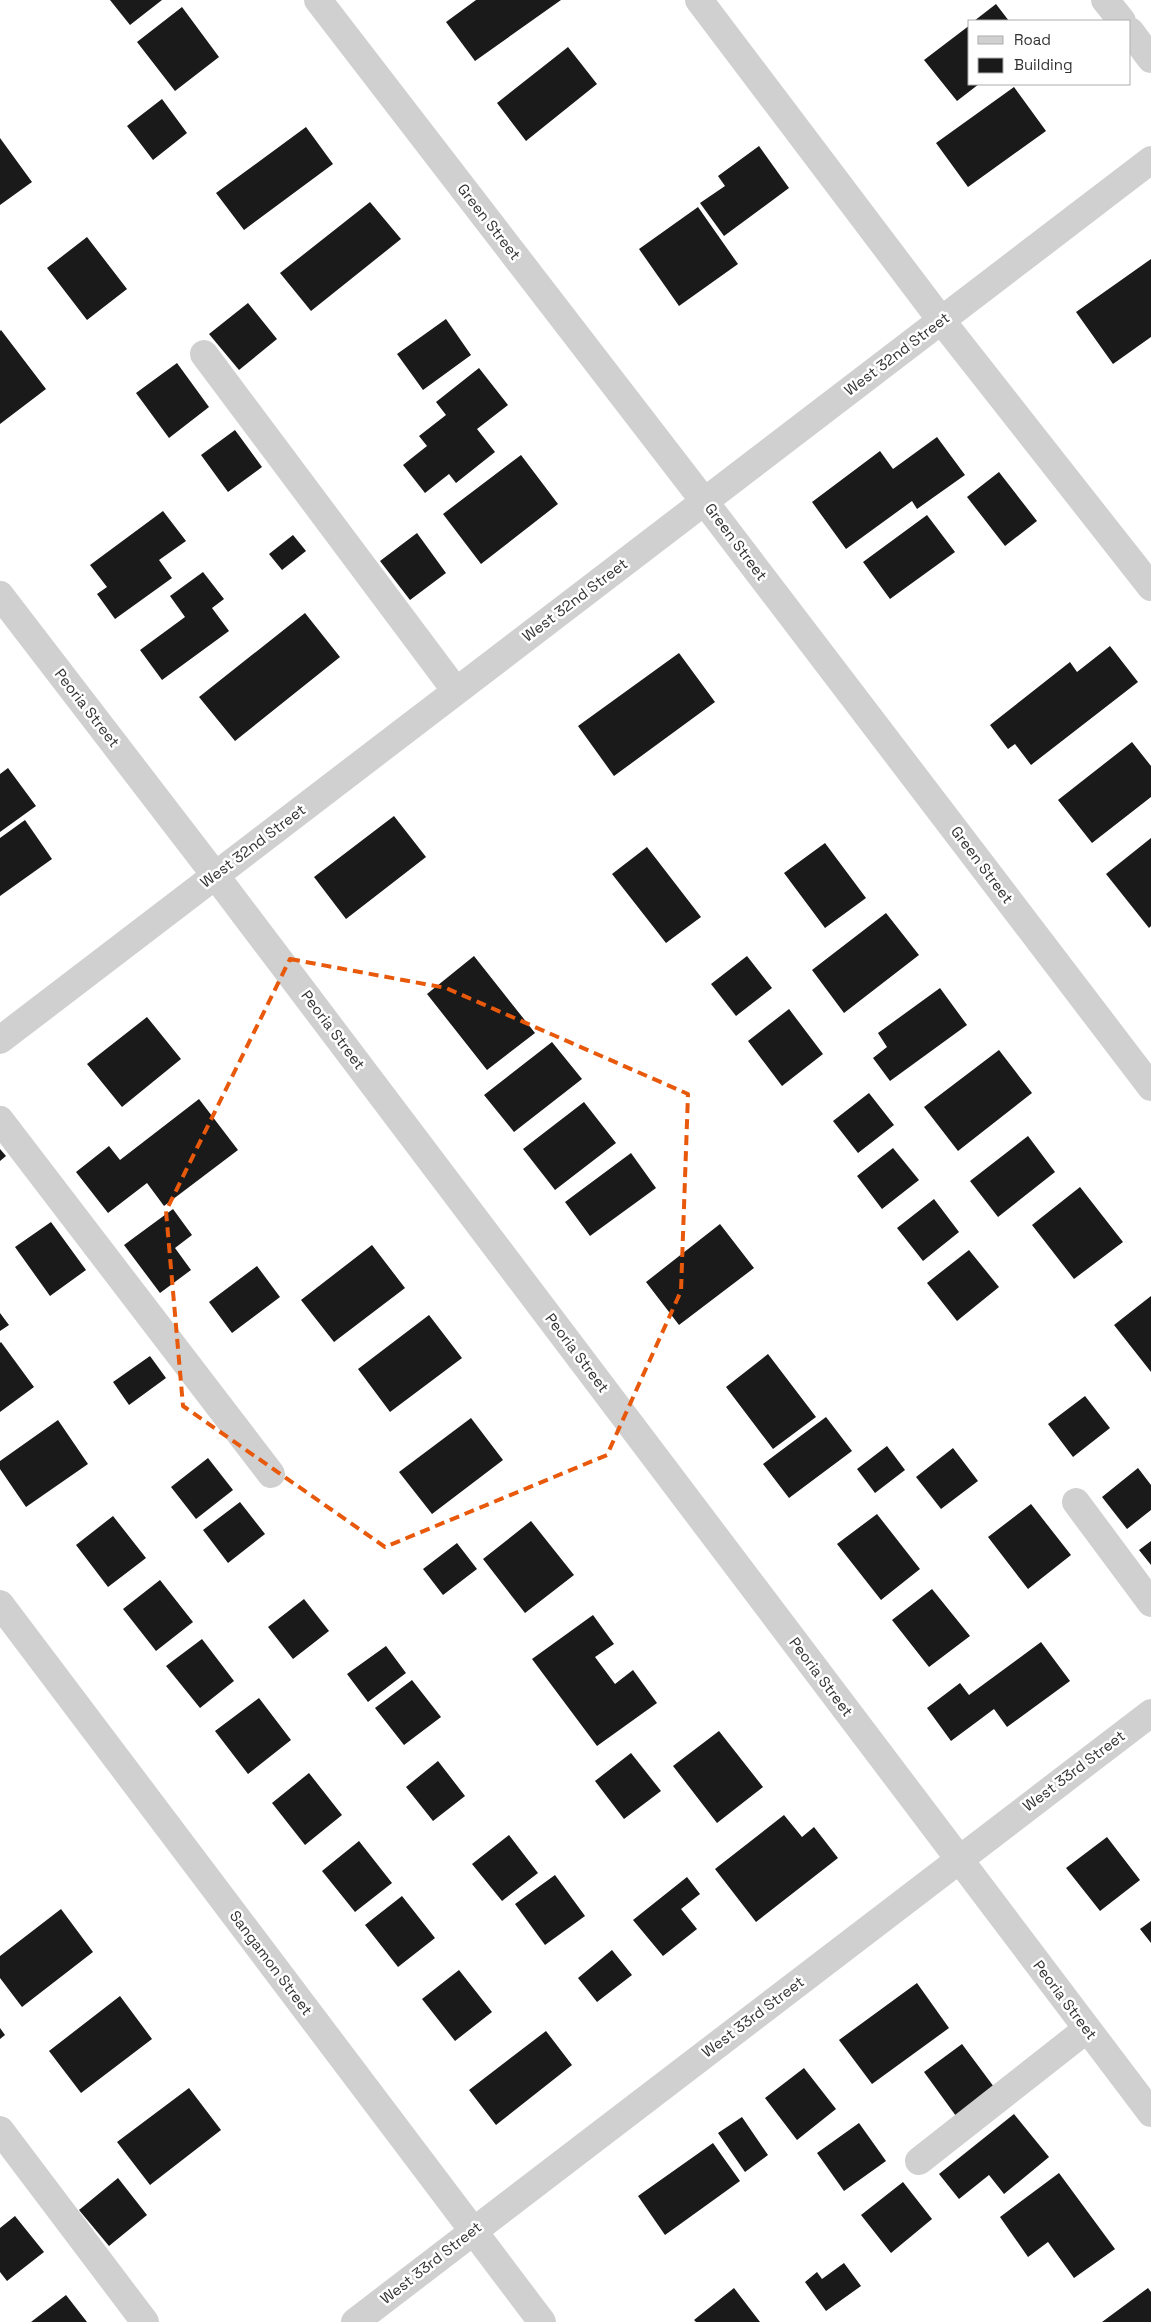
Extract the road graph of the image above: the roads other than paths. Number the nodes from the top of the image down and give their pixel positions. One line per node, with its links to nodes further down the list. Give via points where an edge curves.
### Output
1 (318, 0): 10 (street, Green Street)
2 (699, 0): 8 (street)
3 (1106, 0): 4 (street)
4 (1121, 20)
5 (1131, 33): 6 (street)
6 (1151, 59)
7 (1151, 160): 8 (street, West 32nd Street)
8 (941, 320): 10 (street, West 32nd Street); 11 (street)
9 (204, 354): 13 (street)
10 (704, 501): 13 (street, West 32nd Street); 16 (street, Green Street)
11 (1151, 587)
12 (0, 595): 14 (street, Peoria Street)
13 (456, 690): 14 (street, West 32nd Street)
14 (215, 875): 15 (street, West 32nd Street); 23 (street, Peoria Street)
15 (0, 1040)
16 (1151, 1087)
17 (0, 1120): 18 (street)
18 (271, 1474)
19 (1076, 1502): 20 (street)
20 (1151, 1602)
21 (0, 1604): 28 (street, Sangamon Street)
22 (1151, 1713): 23 (street, West 33rd Street)
23 (959, 1860): 24 (street, Peoria Street); 28 (street, West 33rd Street)
24 (1087, 2029): 25 (street, Peoria Street); 27 (street)
25 (1151, 2113)
26 (0, 2130): 29 (street)
27 (919, 2161)
28 (473, 2231): 30 (street, West 33rd Street); 31 (street, Sangamon Street)
29 (144, 2322)
30 (355, 2322)
31 (542, 2322)

